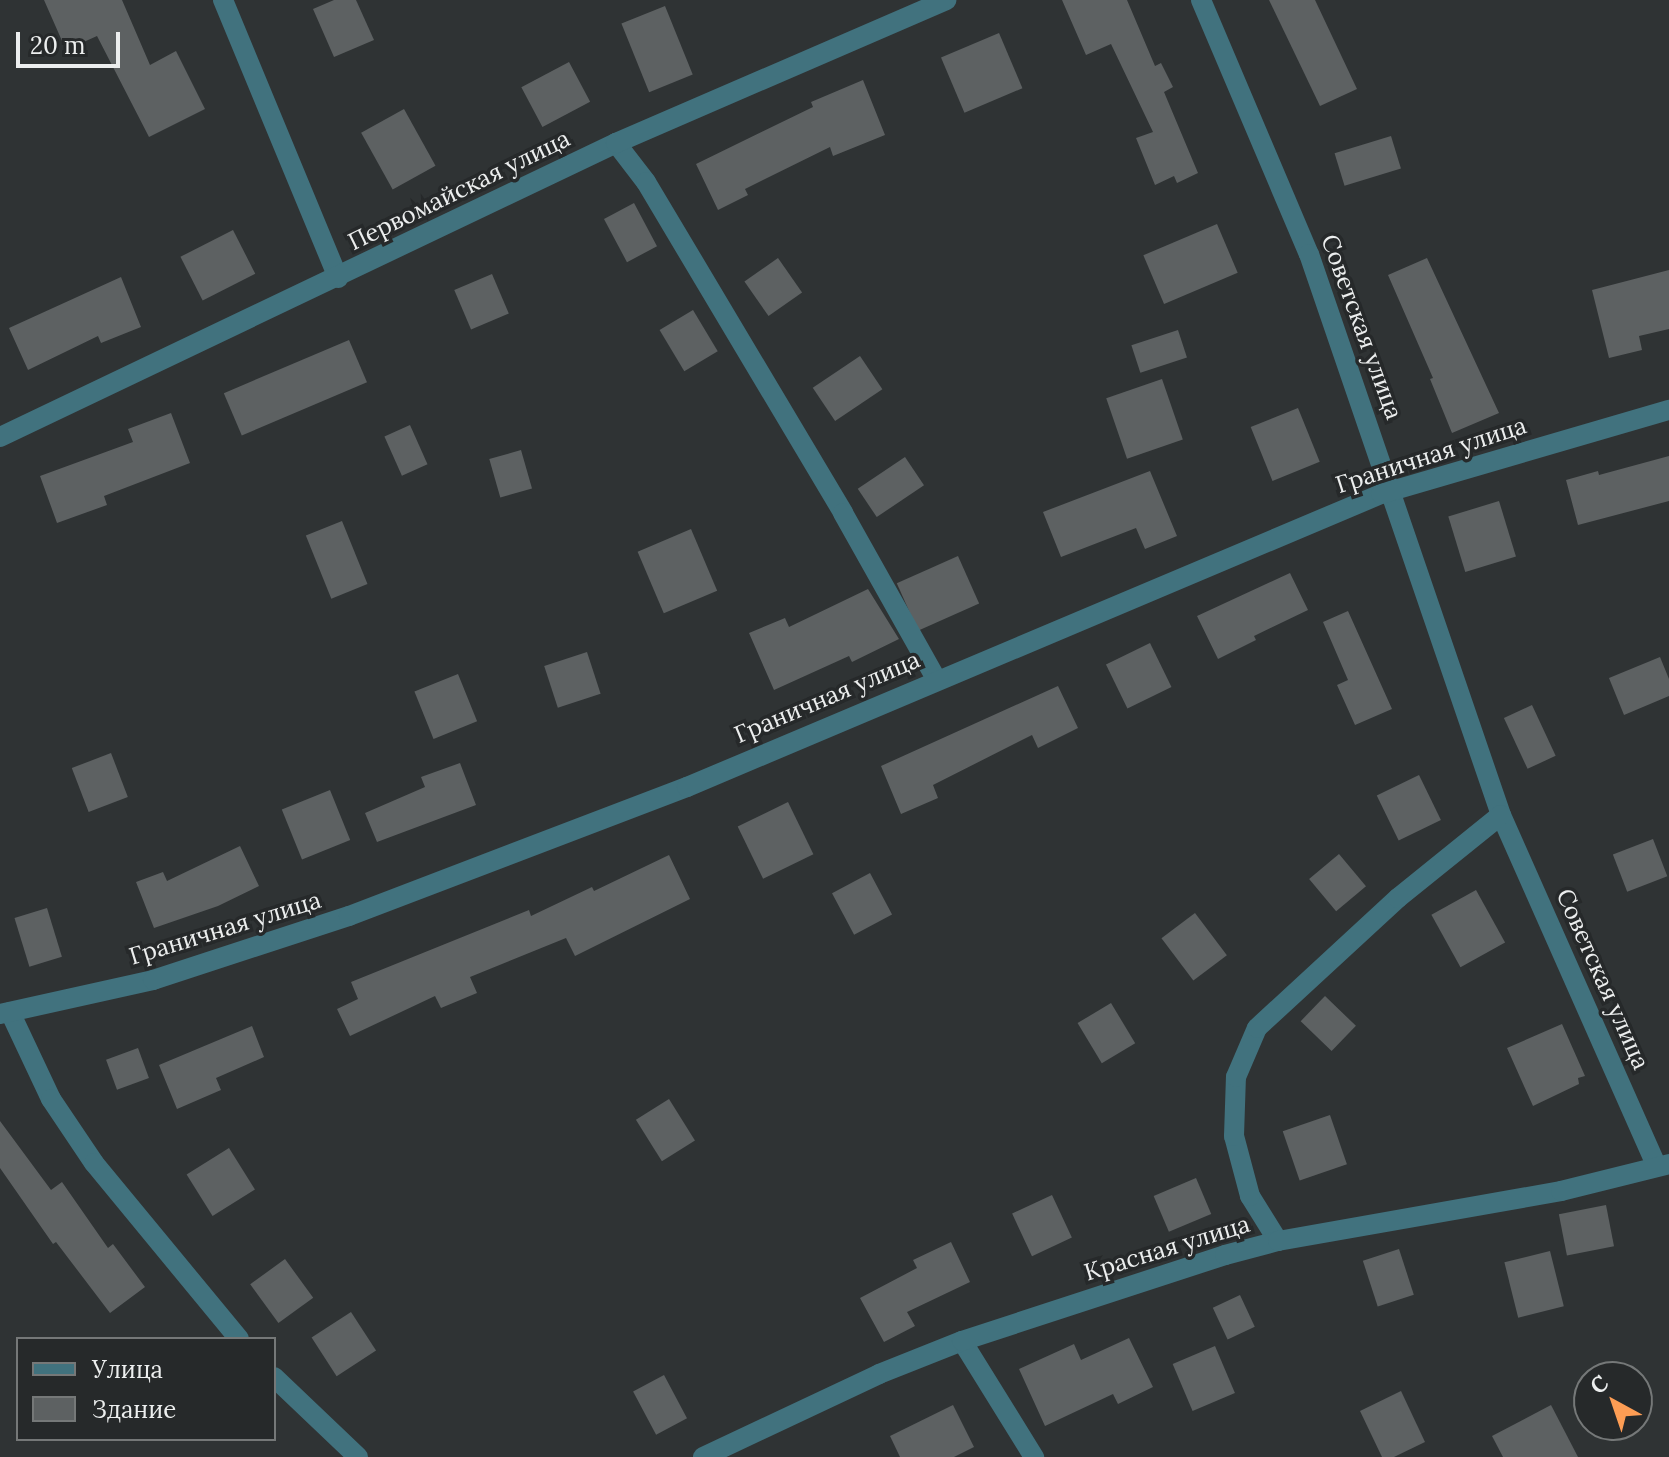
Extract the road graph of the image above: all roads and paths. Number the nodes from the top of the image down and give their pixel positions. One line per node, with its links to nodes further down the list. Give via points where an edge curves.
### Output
1 (223, 0): 5 (street)
2 (946, 0): 4 (street, Первомайская улица)
3 (1201, 0): 8 (street, Советская улица, via 1309,254)
4 (616, 143): 5 (street, Первомайская улица); 9 (street, via 654,195)
5 (338, 278): 7 (street, Первомайская улица)
6 (1669, 410): 8 (street, Граничная улица)
7 (0, 437)
8 (1392, 490): 9 (street, Граничная улица); 10 (street, Советская улица)
9 (936, 679): 11 (street, Граничная улица, via 687,787 349,916 153,980)
10 (1501, 815): 12 (street, Советская улица); 13 (street, via 1398,898 1257,1028 1236,1077 1234,1136 1250,1196)
11 (5, 1013): 14 (street, via 51,1099 94,1163)
12 (1663, 1164): 13 (street, Красная улица, via 1561,1191)
13 (1278, 1241): 15 (street, Красная улица)
14 (237, 1337)
15 (962, 1341): 18 (street, Красная улица); 19 (street)
16 (276, 1379): 17 (street)
17 (358, 1457)
18 (703, 1457)
19 (1034, 1457)

